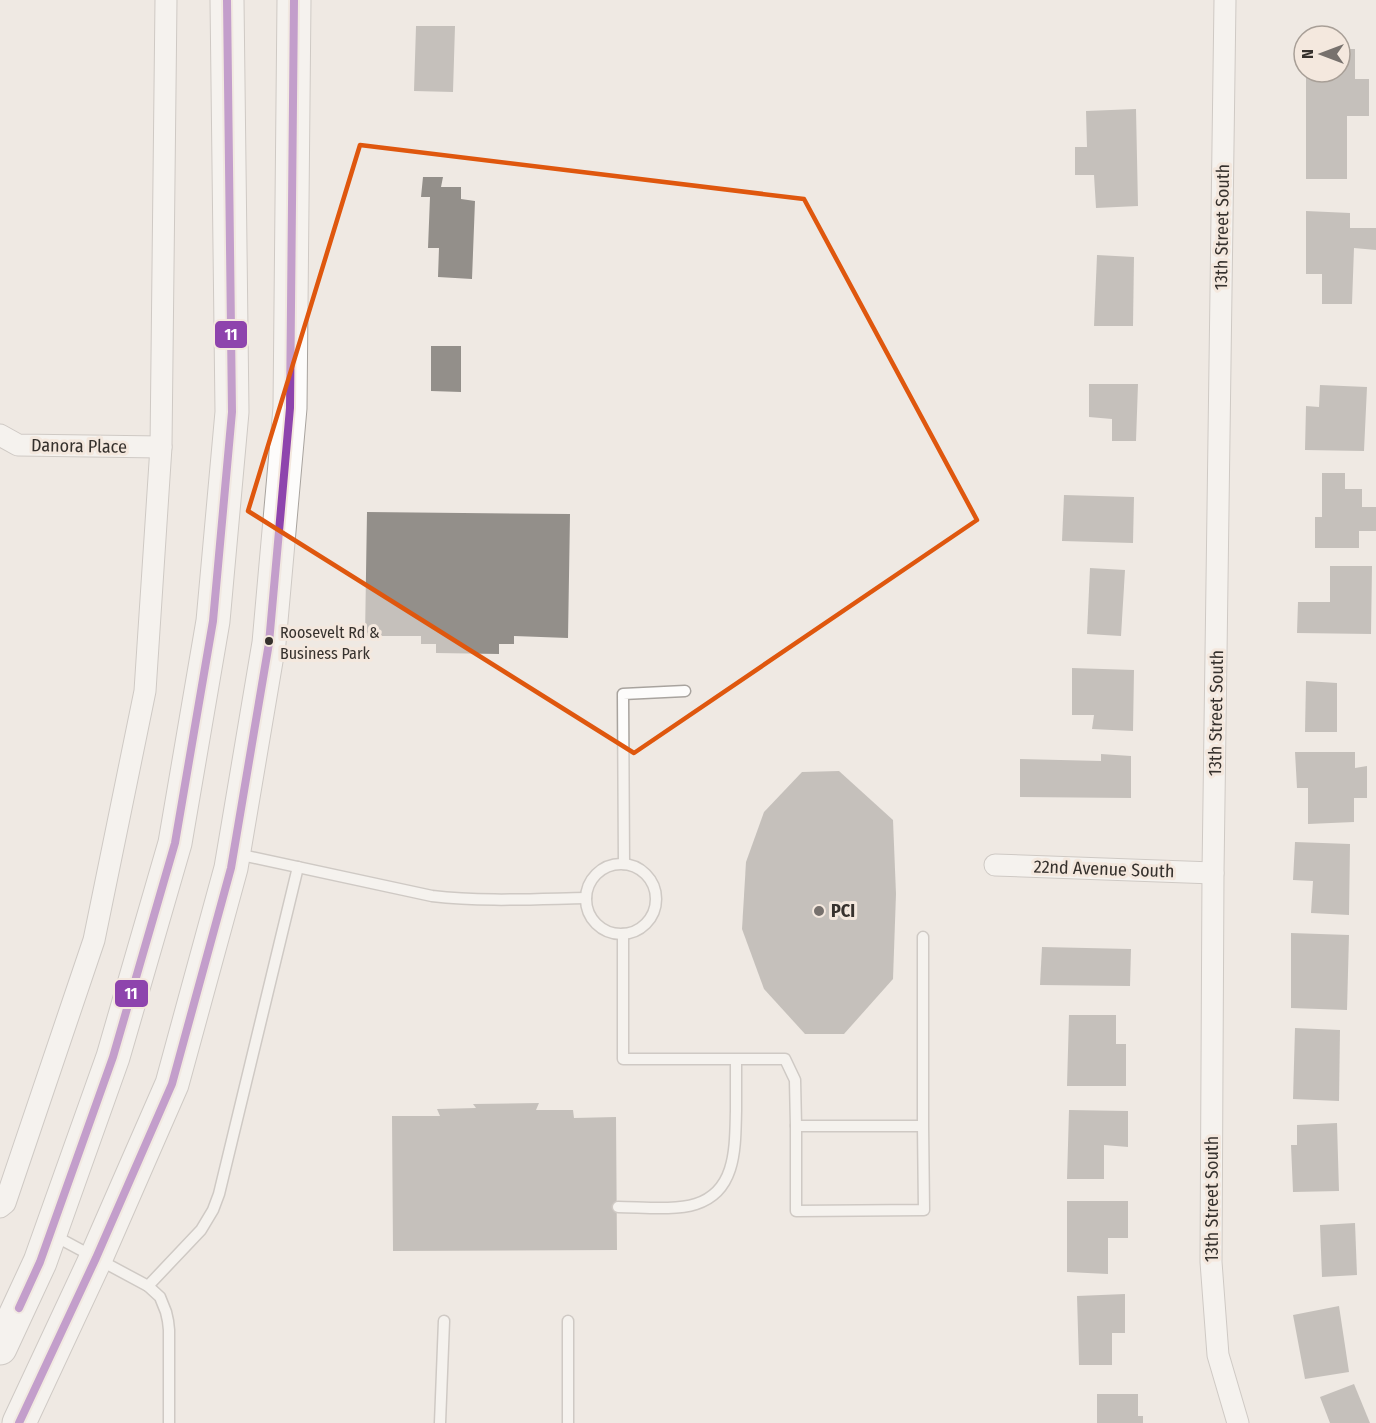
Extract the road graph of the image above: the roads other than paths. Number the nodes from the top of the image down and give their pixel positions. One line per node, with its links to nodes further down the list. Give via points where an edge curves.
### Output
1 (166, 0): 6 (street)
2 (227, 0): 21 (main road, via 232,412 213,621 174,843 112,1057)
3 (294, 0): 8 (main road, via 290,408 269,643)
4 (1225, 0): 12 (street, 13th Street South)
5 (0, 435): 6 (street, Danora Place, via 18,444)
6 (161, 447): 19 (street, via 145,691 94,940 5,1203)
7 (685, 691): 9 (lane, via 623,694)
8 (234, 853): 11 (lane); 22 (main road, via 172,1084)
9 (624, 864): 13 (lane, via 597,873); 14 (lane, via 643,872 650,880 655,900 654,910 642,927)
10 (995, 865): 12 (street, 22nd Avenue South)
11 (298, 867): 13 (lane, via 432,896); 23 (lane, via 219,1194 201,1230)
12 (1214, 873): 31 (street, 13th Street South, via 1211,1262 1218,1355)
13 (586, 898): 14 (lane, via 596,924)
14 (623, 934): 16 (lane, via 623,1059)
15 (923, 937): 18 (lane)
16 (736, 1060): 17 (lane, via 785,1059 795,1080); 20 (lane, via 735,1145 719,1190 707,1200 681,1207)
17 (796, 1126): 18 (lane); 18 (lane, via 796,1211 924,1210)
18 (922, 1126)
19 (0, 1207)
20 (618, 1207)
21 (50, 1233): 22 (lane); 26 (main road)
22 (96, 1258): 23 (lane); 27 (main road)
23 (148, 1286): 28 (lane, via 160,1297 168,1321)
24 (444, 1321): 29 (lane)
25 (568, 1321): 30 (lane)
26 (2, 1341)
27 (19, 1423)
28 (169, 1423)
29 (441, 1423)
30 (568, 1423)
31 (1238, 1423)

